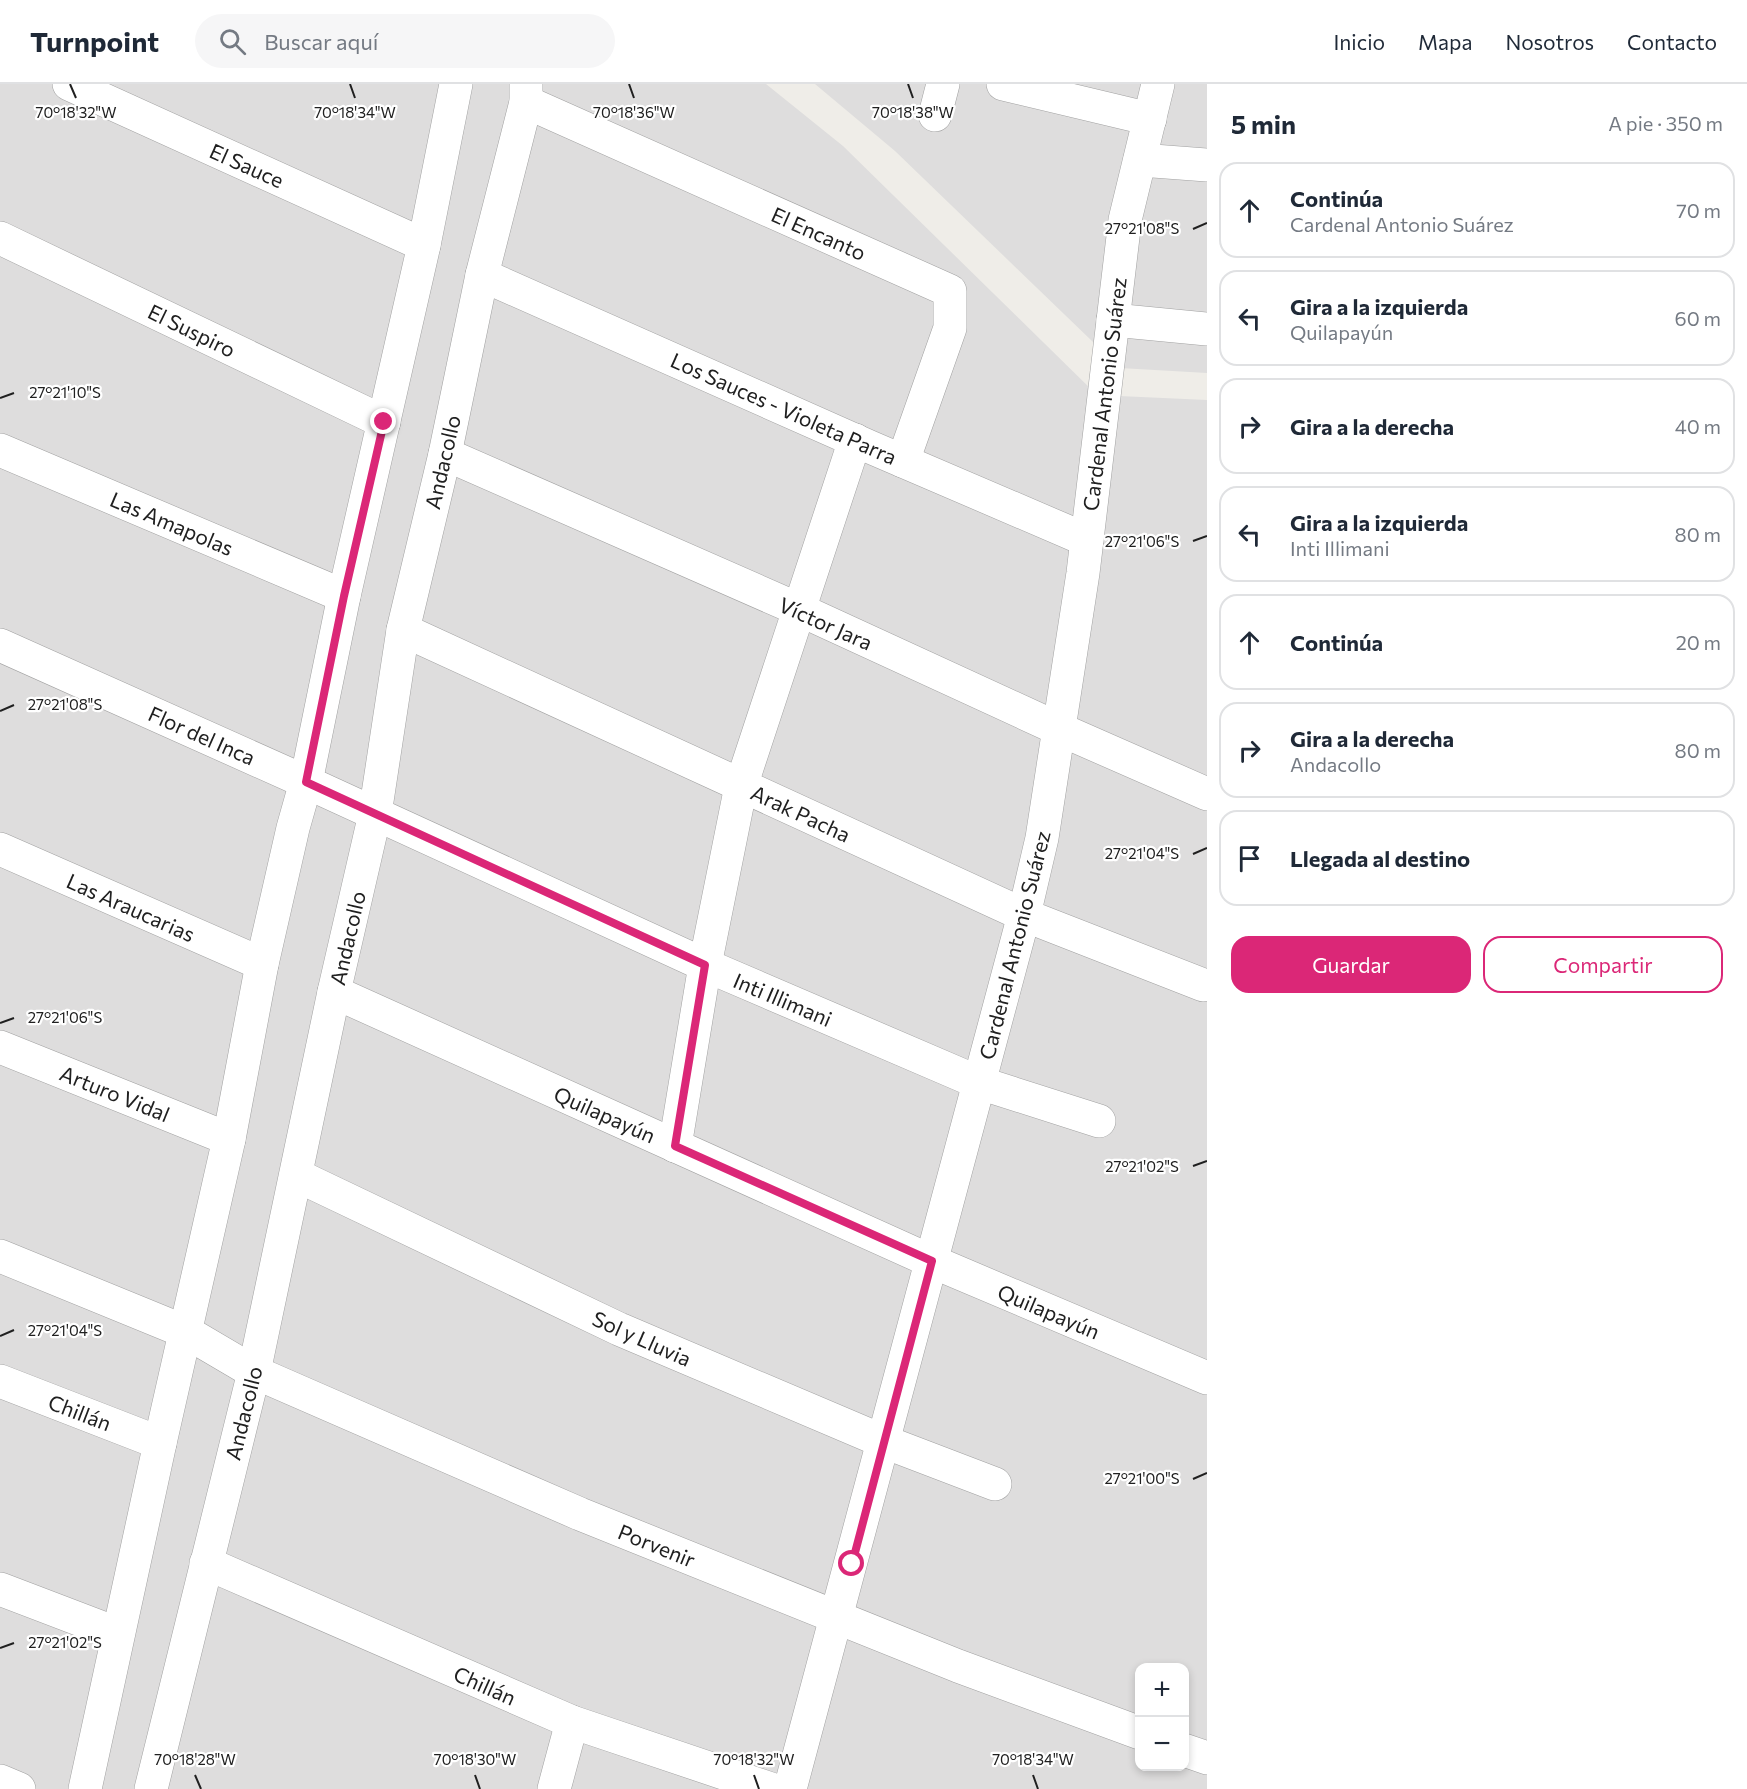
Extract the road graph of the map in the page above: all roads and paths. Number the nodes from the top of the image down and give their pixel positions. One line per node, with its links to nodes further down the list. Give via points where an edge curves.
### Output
1 (69, 84): 12 (street, El Sauce)
2 (456, 84): 12 (street)
3 (943, 84): 7 (street)
4 (1003, 84): 8 (street)
5 (1158, 84): 8 (street, Cardenal Antonio Suárez)
6 (526, 93): 13 (street, Andacollo); 20 (street, El Encanto, via 950,291 950,328)
7 (935, 115)
8 (1150, 118): 9 (street, Cardenal Antonio Suárez)
9 (1140, 160): 10 (street); 14 (street, Cardenal Antonio Suárez, via 1125,220)
10 (1207, 165)
11 (0, 238): 16 (street, El Suspiro)
12 (424, 245): 16 (street)
13 (482, 275): 17 (street, Los Sauces - Violeta Parra); 19 (street, Andacollo)
14 (1113, 320): 15 (street); 21 (street, Cardenal Antonio Suárez)
15 (1207, 329)
16 (384, 422): 22 (street)
17 (855, 440): 20 (street, Los Sauces - Violeta Parra); 23 (street)
18 (0, 450): 22 (street, Las Amapolas)
19 (445, 453): 23 (street, Víctor Jara); 24 (street, Andacollo)
20 (903, 461): 21 (street, Los Sauces - Violeta Parra)
21 (1087, 540): 26 (street, Cardenal Antonio Suárez)
22 (344, 596): 27 (street)
23 (798, 609): 26 (street, Víctor Jara); 28 (street)
24 (403, 630): 28 (street, Arak Pacha); 30 (street, Andacollo)
25 (0, 645): 27 (street, Flor del Inca)
26 (1059, 729): 29 (street, Víctor Jara); 32 (street, Cardenal Antonio Suárez, via 1042,838)
27 (306, 782): 30 (street, Flor del Inca); 33 (street)
28 (741, 786): 32 (street, Arak Pacha); 34 (street)
29 (1207, 794)
30 (375, 814): 34 (street, Inti Illimani); 36 (street, Andacollo)
31 (0, 849): 33 (street, Las Araucarias)
32 (1024, 915): 35 (street, Arak Pacha); 38 (street, Cardenal Antonio Suárez)
33 (262, 964): 40 (street)
34 (705, 965): 38 (street, Inti Illimani); 41 (street)
35 (1203, 985)
36 (334, 992): 41 (street, Quilapayún); 42 (street, Andacollo)
37 (0, 1047): 40 (street, Arturo Vidal)
38 (980, 1083): 39 (street, Inti Illimani); 44 (street, Cardenal Antonio Suárez)
39 (1099, 1121)
40 (229, 1139): 45 (street)
41 (675, 1146): 44 (street, Quilapayún)
42 (296, 1175): 46 (street, Andacollo); 49 (street, Sol y Lluvia, via 619,1329)
43 (0, 1256): 45 (street, Porvenir)
44 (932, 1261): 47 (street, Quilapayún); 49 (street, Cardenal Antonio Suárez)
45 (186, 1332): 46 (street, Porvenir); 50 (street)
46 (254, 1372): 52 (street, Andacollo); 54 (street, Porvenir, via 580,1514)
47 (1207, 1378)
48 (0, 1381): 50 (street, Chillán)
49 (885, 1442): 51 (street, Sol y Lluvia); 54 (street, Cardenal Antonio Suárez)
50 (160, 1443): 55 (street)
51 (995, 1484)
52 (206, 1563): 56 (street, Chillán); 63 (street, Andacollo)
53 (0, 1589): 55 (street)
54 (838, 1617): 57 (street, Porvenir); 66 (street, Cardenal Antonio Suárez)
55 (118, 1634): 62 (street)
56 (572, 1722): 64 (street); 65 (street, Chillán)
57 (1135, 1731)
58 (1189, 1751): 59 (street)
59 (1207, 1758)
60 (0, 1781): 61 (street)
61 (19, 1789)
62 (85, 1789)
63 (151, 1789)
64 (554, 1789)
65 (771, 1789)
66 (790, 1789)

